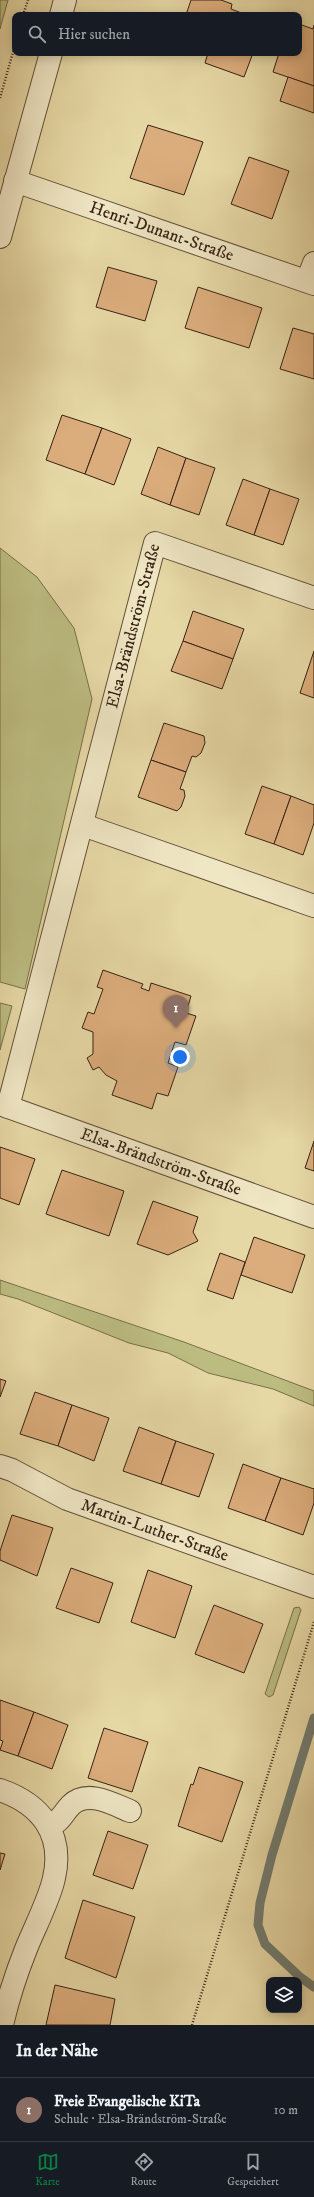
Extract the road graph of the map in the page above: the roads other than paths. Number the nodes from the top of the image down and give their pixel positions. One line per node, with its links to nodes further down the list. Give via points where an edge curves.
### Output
1 (65, 0): 2 (street)
2 (62, 12)
3 (49, 56): 4 (street)
4 (15, 181): 5 (street); 6 (street, Henri-Dunant-Straße)
5 (0, 237)
6 (312, 276)
7 (314, 598): 8 (street, Elsa-Brändström-Straße, via 155,543)
8 (83, 825): 9 (street); 10 (street, Elsa-Brändström-Straße)
9 (314, 906)
10 (4, 1106): 11 (street, Elsa-Brändström-Straße)
11 (314, 1218)
12 (0, 1466): 13 (street, Martin-Luther-Straße, via 66,1499)
13 (314, 1587)
14 (0, 1790): 16 (street, via 35,1808)
15 (130, 1811): 16 (street, via 97,1799 82,1798 71,1805 62,1820)
16 (50, 1827): 17 (street, via 56,1852 54,1879 13,1982)
17 (2, 2025)

